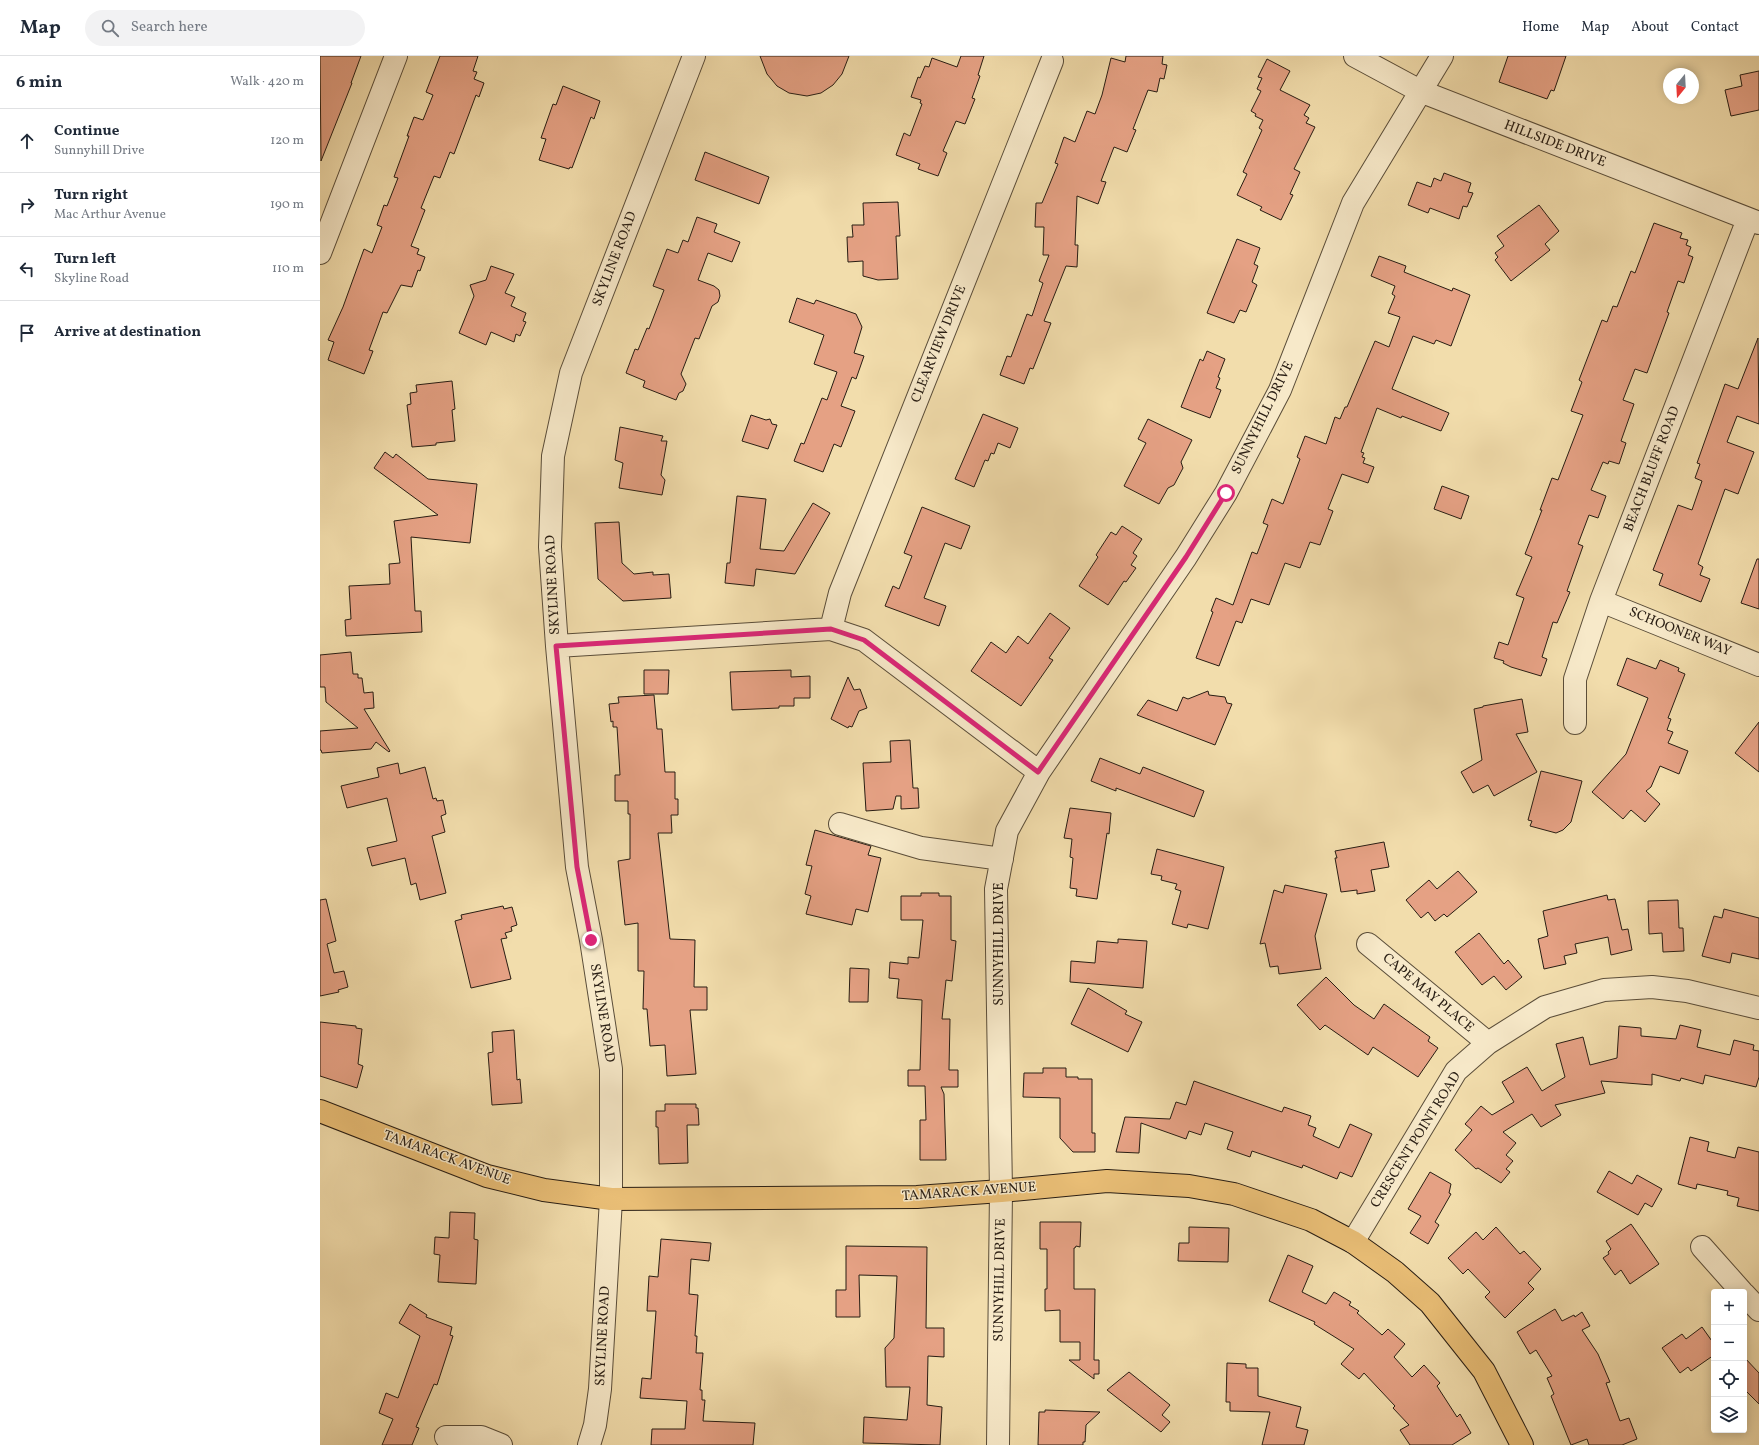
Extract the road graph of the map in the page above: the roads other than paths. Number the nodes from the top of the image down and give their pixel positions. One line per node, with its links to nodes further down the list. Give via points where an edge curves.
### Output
1 (396, 56): 8 (street)
2 (694, 56): 11 (street, SKYLINE ROAD, via 571,373 553,456 550,547)
3 (1354, 56): 6 (street, HILLSIDE DRIVE)
4 (1442, 56): 6 (street, SUNNYHILL DRIVE)
5 (1052, 61): 10 (street, CLEARVIEW DRIVE, via 840,593)
6 (1420, 91): 7 (street, HILLSIDE DRIVE); 14 (street, SUNNYHILL DRIVE, via 1353,203 1280,390 1226,493 1186,557)
7 (1753, 221): 9 (street, BEACH BLUFF ROAD)
8 (320, 253)
9 (1601, 601): 12 (street, SCHOONER WAY); 13 (street, BEACH BLUFF ROAD, via 1575,679)
10 (831, 629): 11 (street); 14 (street, via 864,640)
11 (556, 646): 22 (street, SKYLINE ROAD, via 577,867 611,1069)
12 (1759, 665)
13 (1575, 723)
14 (1038, 772): 16 (street, SUNNYHILL DRIVE, via 1007,831)
15 (840, 824): 16 (street, via 921,848)
16 (1002, 859): 21 (street, SUNNYHILL DRIVE, via 996,889)
17 (1368, 944): 19 (street, CAPE MAY PLACE)
18 (1759, 1008): 19 (street, CRESCENT POINT ROAD, via 1687,991 1652,987 1604,990 1545,1007)
19 (1488, 1043): 23 (street, CRESCENT POINT ROAD, via 1456,1071)
20 (320, 1111): 22 (main road, TAMARACK AVENUE, via 487,1176 544,1190)
21 (1001, 1191): 22 (main road, TAMARACK AVENUE, via 917,1197); 23 (main road, TAMARACK AVENUE, via 1107,1181 1189,1186 1234,1194 1311,1220); 31 (street, SUNNYHILL DRIVE)
22 (611, 1199): 30 (street, SKYLINE ROAD, via 600,1389 595,1425)
23 (1353, 1242): 32 (main road, TAMARACK AVENUE, via 1395,1272 1430,1303 1484,1370)
24 (1702, 1247): 25 (street)
25 (1739, 1289)
26 (1747, 1297): 27 (street)
27 (1759, 1310)
28 (446, 1437): 29 (street, via 481,1437)
29 (501, 1445)
30 (589, 1445)
31 (998, 1445)
32 (1522, 1445)

